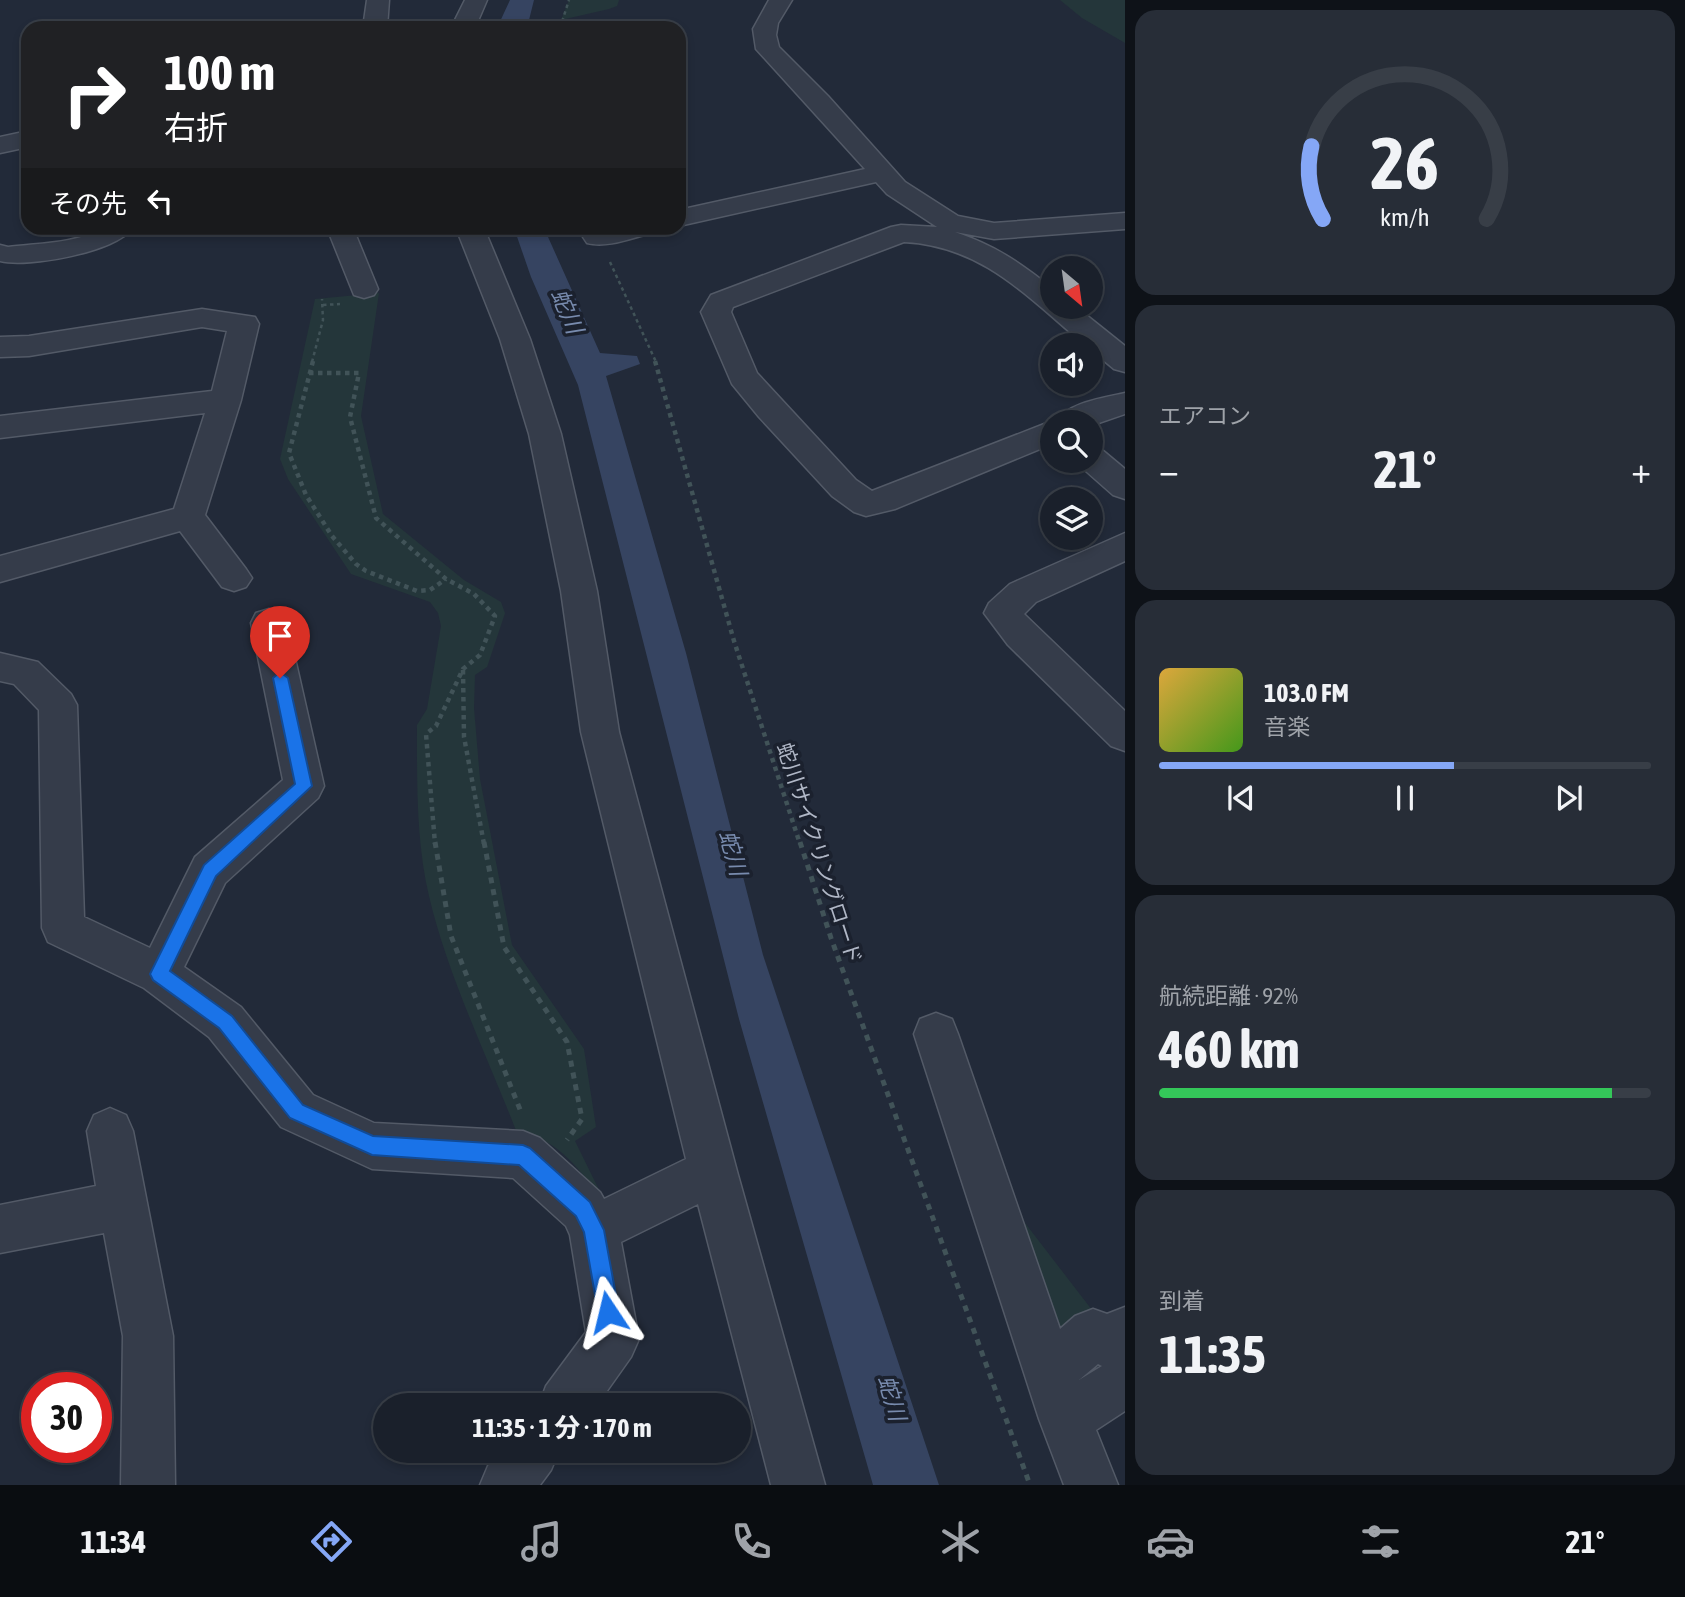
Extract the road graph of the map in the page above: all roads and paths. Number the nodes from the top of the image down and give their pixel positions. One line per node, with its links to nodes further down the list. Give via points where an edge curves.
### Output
1 (378, 0): 5 (street)
2 (476, 0): 6 (street)
3 (569, 0): 7 (path)
4 (781, 0): 10 (street, via 763,28 768,49)
5 (376, 21)
6 (466, 21)
7 (562, 21)
8 (21, 140): 9 (street)
9 (0, 145)
10 (881, 173): 11 (street); 12 (street, via 950,223 994,231)
11 (686, 216)
12 (1125, 221)
13 (111, 235): 18 (street, via 94,243)
14 (343, 235): 19 (street)
15 (473, 235): 47 (street, via 515,339 545,434 579,591 600,732)
16 (606, 235): 17 (street)
17 (597, 237): 59 (path, 蛇川サイクリングロード, via 655,360 734,641 826,925)
18 (0, 253)
19 (364, 289)
20 (1040, 293): 30 (street, via 978,249 936,235 901,233 721,301 716,312 743,377 807,449 866,504)
21 (322, 299): 25 (path, via 323,320)
22 (1072, 319): 24 (street)
23 (0, 347): 26 (street, via 202,318 244,324)
24 (1125, 362)
25 (309, 373): 37 (path, via 359,373 349,417 376,519); 37 (path, via 289,453 306,495 332,536 356,564 417,591 430,590)
26 (226, 400): 29 (street); 33 (street)
27 (1125, 403): 28 (street)
28 (1102, 410)
29 (0, 427)
30 (1040, 437)
31 (1103, 468): 32 (street)
32 (1125, 487)
33 (188, 517): 35 (street); 36 (street)
34 (1125, 547): 41 (street, via 1023,593 1002,613)
35 (0, 569)
36 (234, 578)
37 (446, 579): 40 (path, via 474,594 495,616 480,655)
38 (269, 623): 42 (street, via 304,786 210,870)
39 (0, 667): 42 (street, via 25,672 58,705 63,928)
40 (463, 669): 44 (path, via 436,726 426,734 432,824 451,936); 46 (path, via 464,737 504,947 567,1042 572,1060 582,1119)
41 (1125, 735)
42 (159, 974): 50 (street, via 225,1022 297,1111 372,1146 523,1155 583,1209)
43 (936, 1034): 54 (street)
44 (510, 1085)
45 (110, 1131): 48 (street)
46 (560, 1150)
47 (714, 1175): 50 (street, via 692,1181); 58 (street)
48 (123, 1205): 49 (street); 56 (street, via 148,1336)
49 (0, 1229)
50 (594, 1230): 53 (street, via 613,1339)
51 (1125, 1332): 54 (street, via 1109,1343 1093,1334)
52 (1125, 1381): 54 (street)
53 (574, 1393)
54 (1057, 1395): 60 (street)
55 (523, 1463): 57 (street)
56 (148, 1485)
57 (507, 1485)
58 (798, 1485)
59 (1030, 1485)
60 (1091, 1485)

